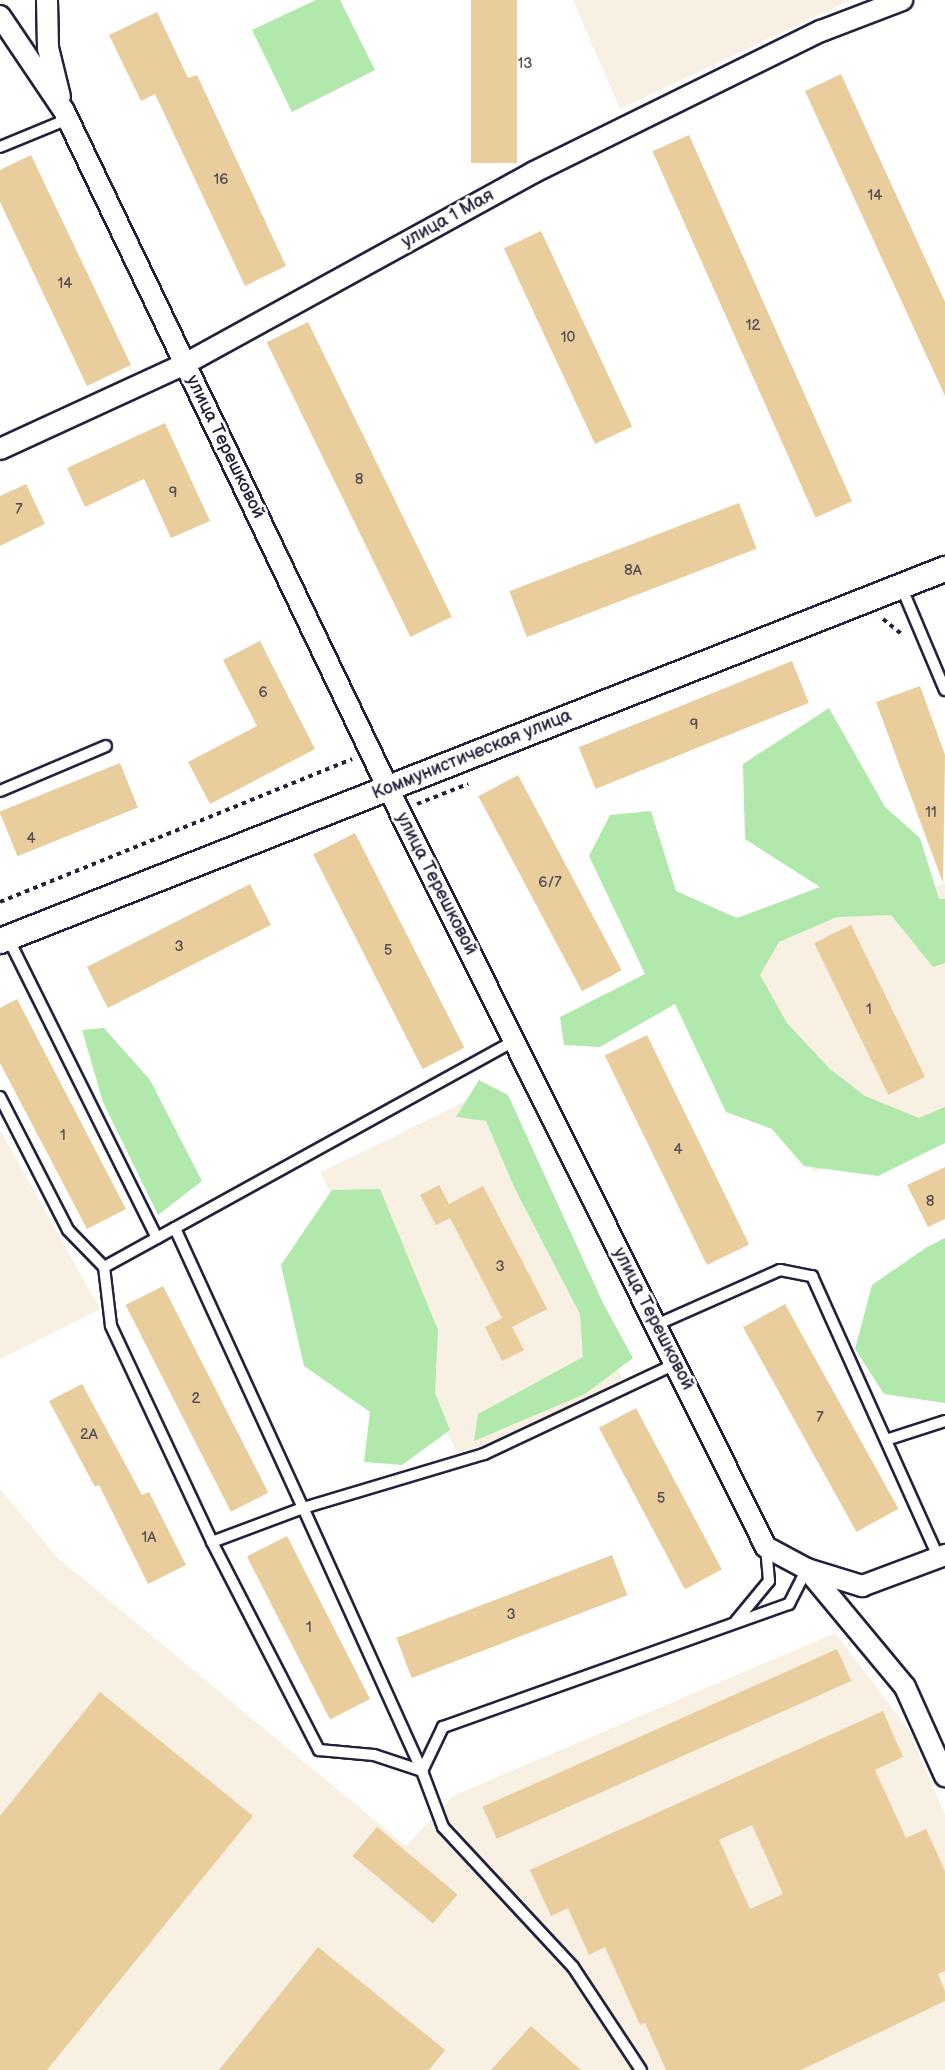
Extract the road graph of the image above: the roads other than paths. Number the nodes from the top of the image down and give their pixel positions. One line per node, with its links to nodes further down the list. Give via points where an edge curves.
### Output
1 (47, 0): 4 (street, улица Терешковой, via 48,48)
2 (902, 0): 6 (street, улица 1 Мая, via 821,31 534,172)
3 (0, 16): 4 (street, улица Терешковой)
4 (66, 115): 5 (lane); 6 (street, улица Терешковой)
5 (0, 147)
6 (185, 364): 7 (street, улица 1 Мая); 12 (street, улица Терешковой)
7 (0, 449)
8 (945, 569): 9 (street, Коммунистическая улица)
9 (901, 586): 10 (lane); 12 (street, Коммунистическая улица)
10 (945, 690)
11 (106, 746): 13 (lane)
12 (388, 788): 14 (street, Коммунистическая улица); 15 (street, улица Терешковой)
13 (0, 791)
14 (4, 940): 18 (lane)
15 (514, 1041): 17 (lane); 20 (street, улица Терешковой)
16 (0, 1097): 19 (lane, via 68,1230)
17 (175, 1228): 18 (lane); 24 (lane)
18 (158, 1238): 19 (lane)
19 (104, 1267): 25 (lane, via 111,1326)
20 (656, 1325): 21 (street, улица Терешковой); 23 (lane, via 780,1270 813,1276)
21 (675, 1364): 24 (lane, via 484,1454); 26 (street, улица Терешковой)
22 (945, 1421): 23 (lane)
23 (886, 1440): 27 (lane)
24 (303, 1508): 25 (lane); 30 (lane)
25 (212, 1542): 30 (lane, via 319,1750 374,1755)
26 (766, 1547): 28 (street); 29 (lane, via 769,1581)
27 (942, 1557): 28 (street, via 862,1586)
28 (807, 1569): 29 (lane, via 789,1604); 31 (street, via 905,1687)
29 (733, 1624): 30 (lane, via 443,1727)
30 (422, 1771): 32 (lane, via 443,1827 573,1967)
31 (945, 1776)
32 (641, 2070)

